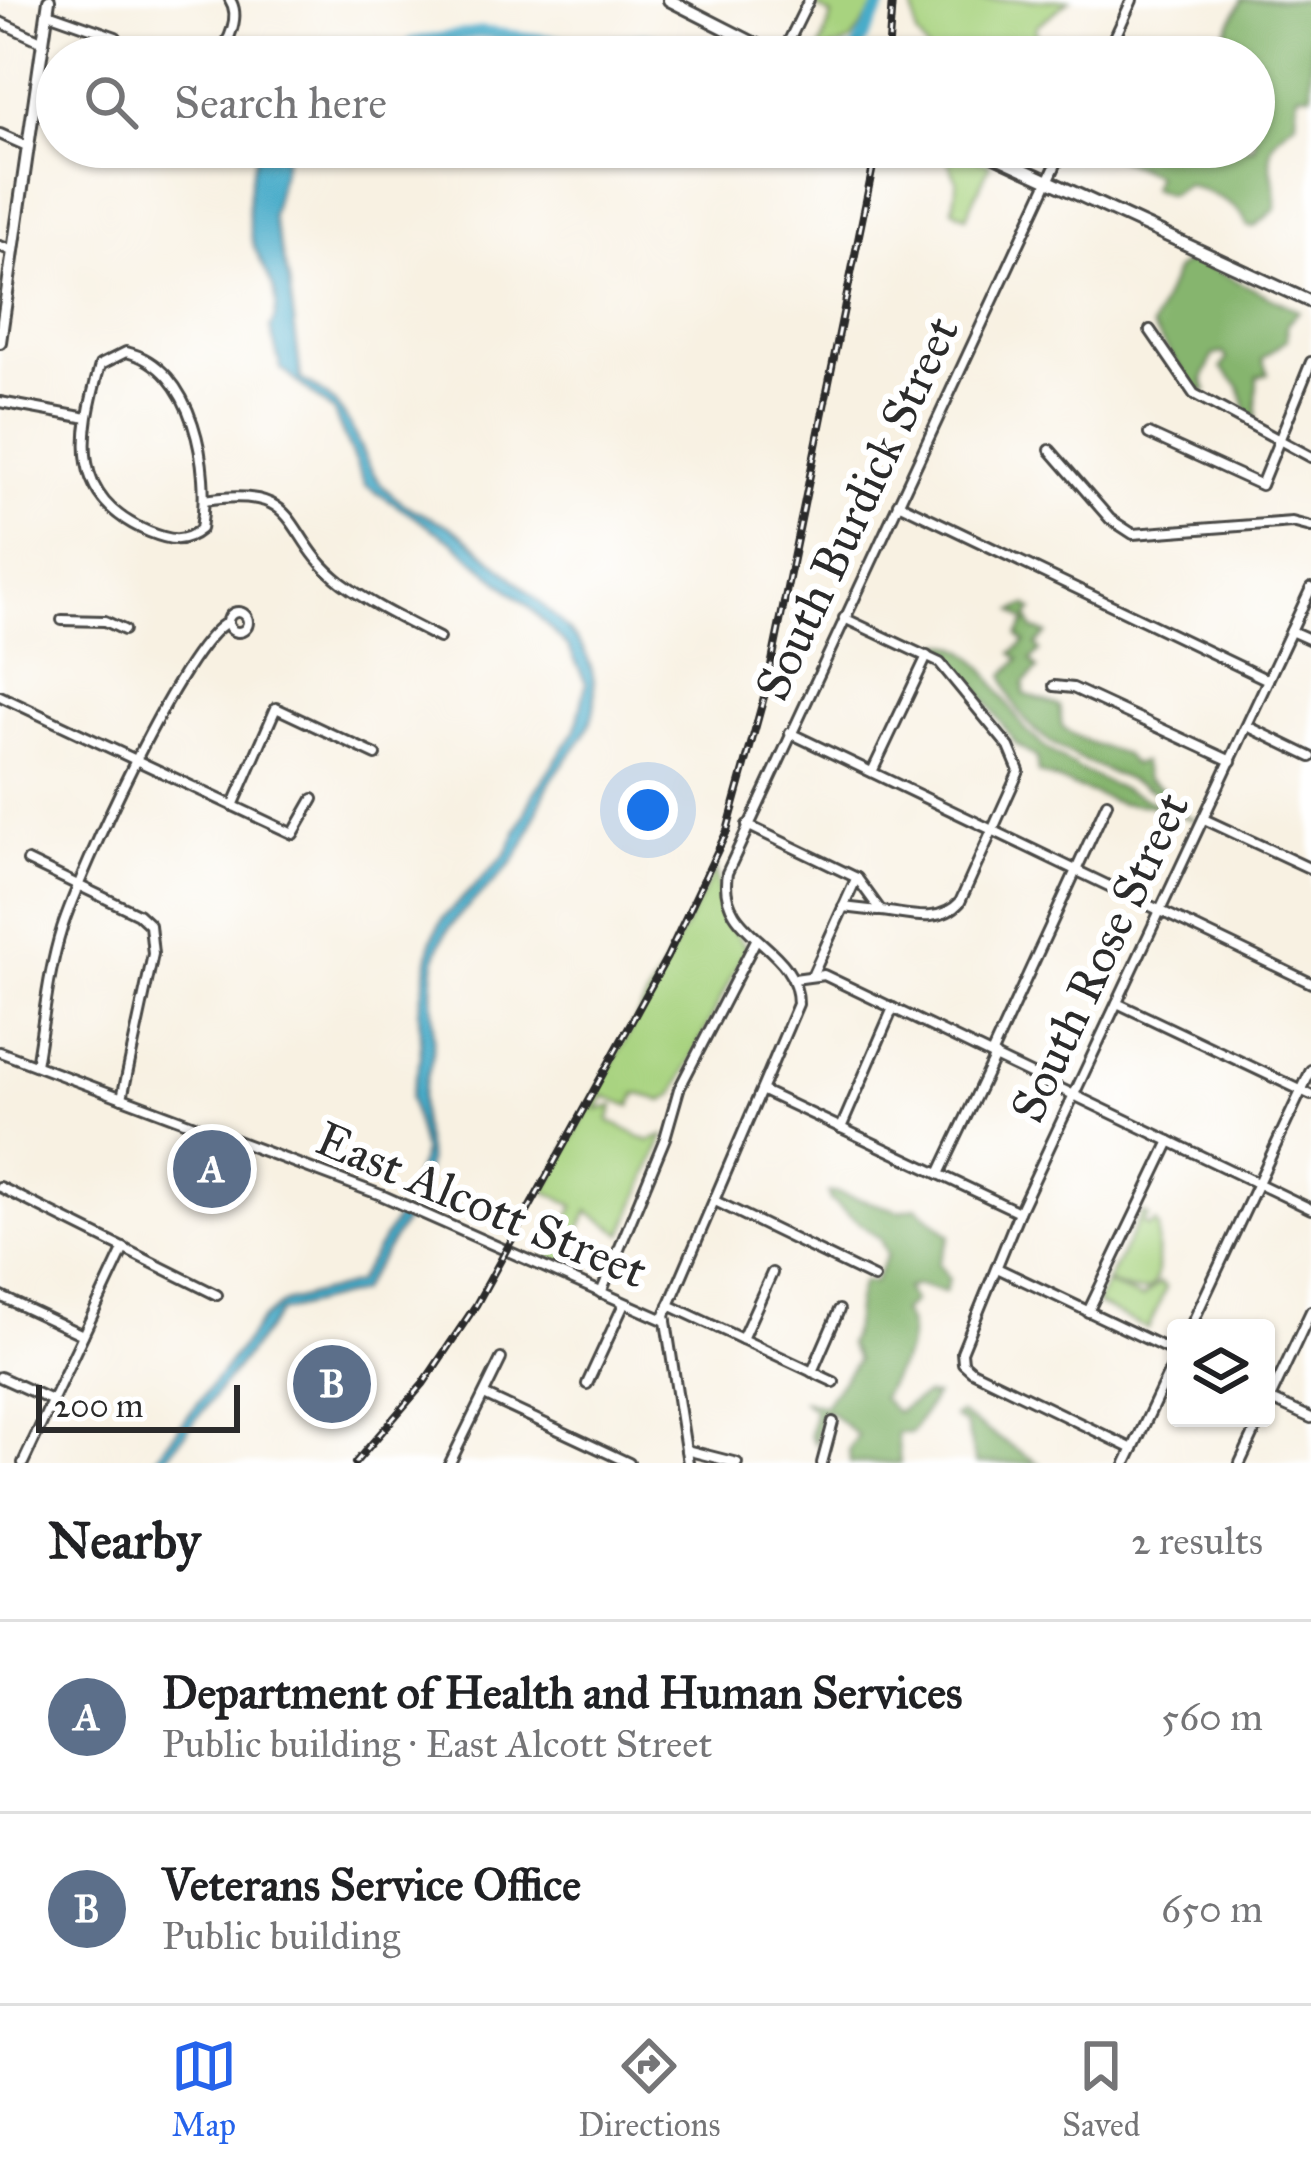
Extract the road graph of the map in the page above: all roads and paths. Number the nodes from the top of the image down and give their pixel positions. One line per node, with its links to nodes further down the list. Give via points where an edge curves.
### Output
1 (670, 0): 10 (street)
2 (809, 0): 11 (street)
3 (1132, 0): 12 (street)
4 (232, 3): 9 (street)
5 (48, 6): 7 (street); 8 (street)
6 (0, 22): 13 (street)
7 (45, 36)
8 (114, 36)
9 (228, 36)
10 (740, 36)
11 (791, 36)
12 (1116, 36)
13 (36, 38)
14 (36, 98): 16 (street)
15 (0, 134): 16 (street)
16 (29, 147): 20 (street)
17 (1020, 168): 19 (street)
18 (1054, 168): 19 (street, South Burdick Street)
19 (1048, 181): 21 (street); 32 (street, South Burdick Street)
20 (6, 249): 23 (street)
21 (1311, 302)
22 (1150, 330): 28 (street, via 1194,394)
23 (0, 342)
24 (1311, 362): 28 (street)
25 (0, 402): 26 (street)
26 (87, 418): 31 (street, via 88,478 115,514 167,539 186,539 201,530); 31 (street, via 104,359 126,352 157,363 186,400)
27 (1149, 434): 28 (street, via 1261,485)
28 (1275, 440): 30 (street)
29 (1050, 450): 33 (street, via 1133,534)
30 (1311, 457)
31 (204, 500): 40 (street, via 241,496 278,506 342,583)
32 (898, 503): 35 (street, South Burdick Street); 43 (street)
33 (1311, 527)
34 (1311, 588): 39 (street, South Rose Street)
35 (844, 617): 42 (street); 47 (street, South Burdick Street)
36 (62, 620): 38 (street)
37 (228, 622): 51 (street, via 174,684)
38 (124, 630)
39 (1291, 631): 41 (street); 43 (street, South Rose Street)
40 (439, 638)
41 (1311, 640)
42 (927, 656): 52 (street); 58 (street, via 956,680 1018,765)
43 (1268, 680): 46 (street, South Rose Street)
44 (1054, 686): 50 (street)
45 (0, 696): 51 (street)
46 (1247, 726): 49 (street); 50 (street, South Rose Street)
47 (790, 733): 52 (street); 57 (street, South Burdick Street)
48 (376, 755): 55 (street, via 276,707)
49 (1311, 757)
50 (1232, 761): 56 (street, South Rose Street)
51 (140, 762): 55 (street); 63 (street)
52 (872, 772): 58 (street)
53 (314, 800): 55 (street, via 293,834)
54 (1107, 803): 61 (street)
55 (233, 806)
56 (1204, 819): 60 (street); 65 (street, South Rose Street)
57 (747, 825): 62 (street); 67 (street, South Burdick Street, via 727,873 728,902)
58 (993, 829): 61 (street); 66 (street, via 949,913)
59 (28, 861): 63 (street)
60 (1311, 869)
61 (1076, 870): 65 (street); 74 (street)
62 (857, 878): 64 (street); 66 (street)
63 (79, 887): 75 (street, via 59,936); 80 (street, via 138,914 152,932)
64 (843, 908): 66 (street); 68 (street)
65 (1161, 910): 70 (street); 71 (street, South Rose Street)
66 (881, 911)
67 (756, 940): 69 (street, via 782,958); 93 (street, via 679,1089)
68 (813, 974): 69 (street); 72 (street)
69 (794, 979): 77 (street, via 796,1013)
70 (1311, 983)
71 (1118, 1003): 78 (street); 79 (street, South Rose Street)
72 (893, 1008): 74 (street); 81 (street)
73 (0, 1052): 75 (street, East Alcott Street)
74 (993, 1055): 79 (street); 83 (street)
75 (36, 1065): 80 (street, East Alcott Street)
76 (1311, 1070): 78 (street)
77 (763, 1091): 81 (street); 86 (street)
78 (1306, 1092): 84 (street)
79 (1075, 1095): 82 (street); 88 (street, South Rose Street)
80 (122, 1098): 93 (street, East Alcott Street, via 407,1205)
81 (841, 1128): 83 (street)
82 (1170, 1141): 84 (street); 100 (street)
83 (939, 1174): 88 (street)
84 (1259, 1183): 87 (street); 101 (street)
85 (0, 1187): 89 (street)
86 (715, 1201): 92 (street); 97 (street)
87 (1311, 1209)
88 (1019, 1213): 90 (street, South Rose Street)
89 (124, 1248): 94 (street); 103 (street)
90 (997, 1268): 100 (street); 119 (street, South Rose Street, via 962,1359)
91 (772, 1273): 104 (street)
92 (874, 1278)
93 (601, 1293): 96 (street, East Alcott Street)
94 (217, 1295)
95 (0, 1296): 103 (street)
96 (624, 1303): 102 (street, East Alcott Street); 111 (street)
97 (668, 1305): 102 (street); 104 (street)
98 (839, 1310): 107 (street)
99 (1311, 1311): 112 (street)
100 (1088, 1312): 105 (street)
101 (1194, 1319)
102 (666, 1321): 120 (street)
103 (82, 1335): 114 (street)
104 (742, 1339): 107 (street)
105 (1167, 1351)
106 (501, 1359): 113 (street)
107 (812, 1372): 110 (street)
108 (1167, 1375): 119 (street)
109 (0, 1377): 114 (street)
110 (834, 1382)
111 (587, 1384)
112 (1275, 1385)
113 (484, 1395): 122 (street); 123 (street)
114 (52, 1400): 121 (street)
115 (1275, 1404): 116 (street)
116 (1311, 1418)
117 (833, 1422): 126 (street)
118 (1257, 1427): 128 (street)
119 (1133, 1449): 127 (street)
120 (686, 1450): 124 (street); 125 (street)
121 (23, 1463)
122 (450, 1463)
123 (629, 1463)
124 (688, 1463)
125 (736, 1463)
126 (822, 1463)
127 (1126, 1463)
128 (1240, 1463)

